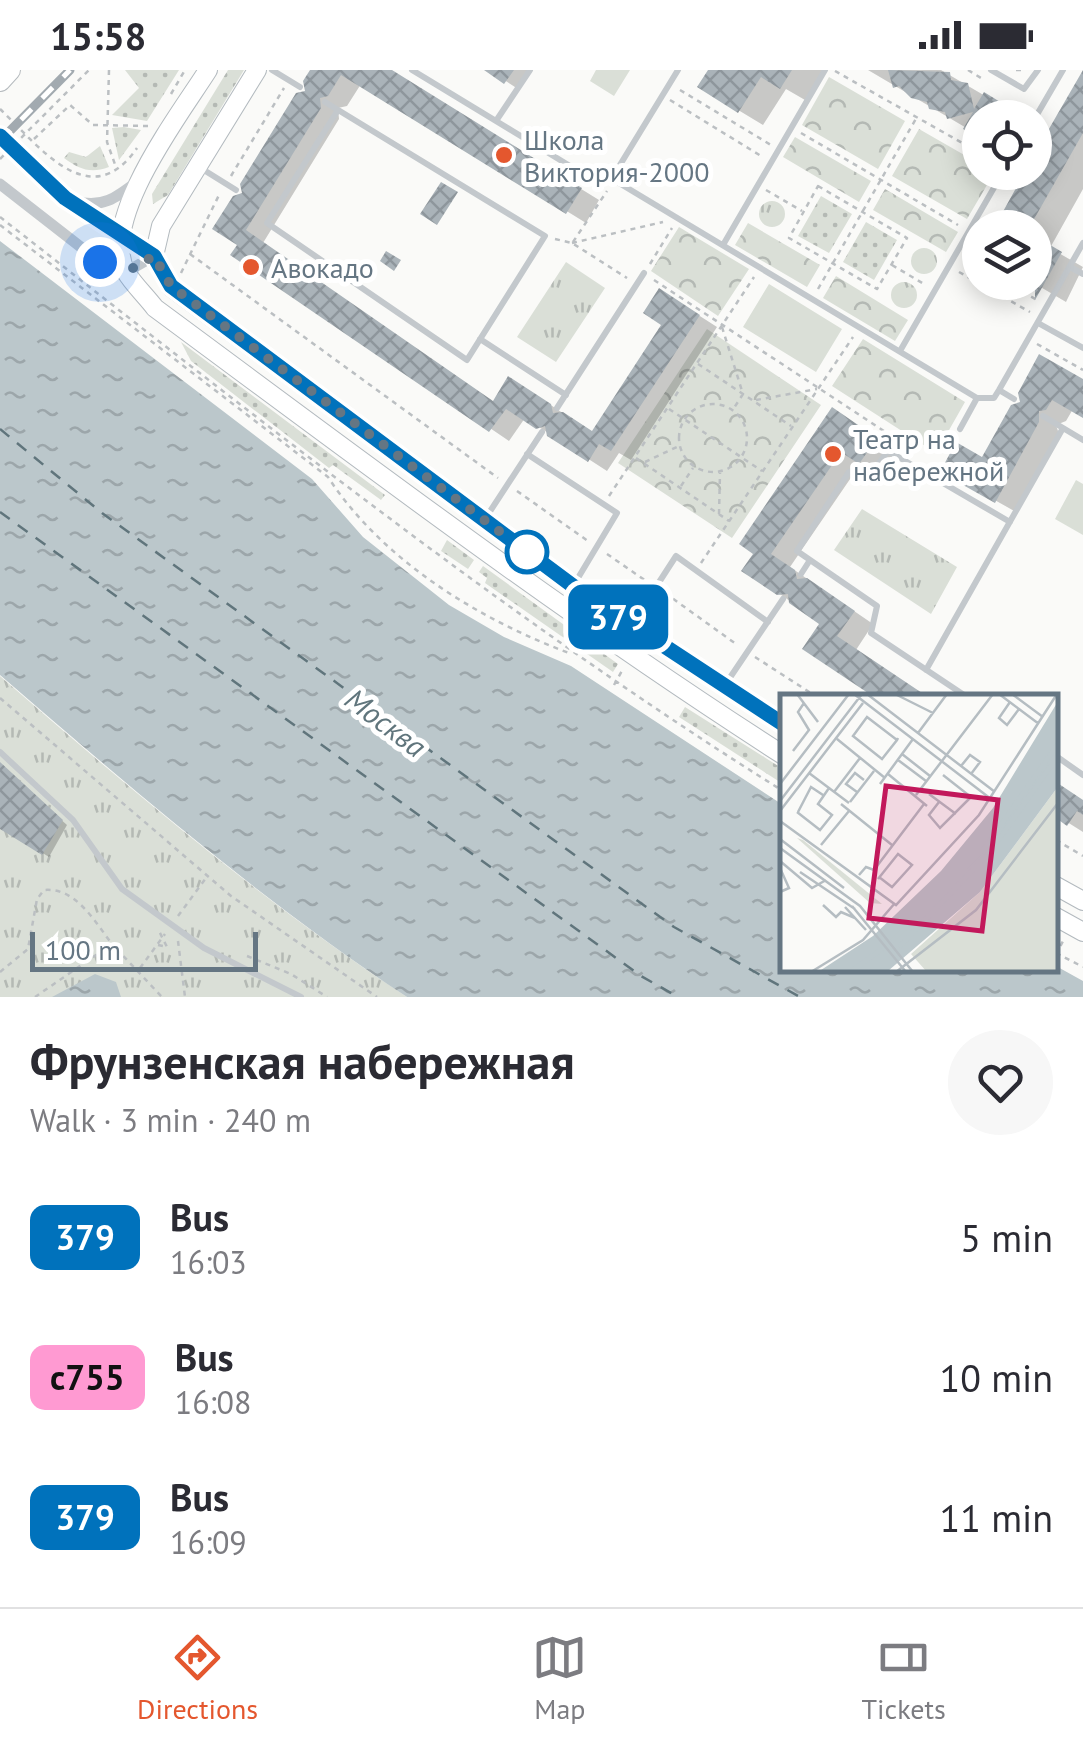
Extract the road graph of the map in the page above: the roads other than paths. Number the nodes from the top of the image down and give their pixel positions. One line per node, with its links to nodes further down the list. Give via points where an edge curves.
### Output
1 (10, 70): 12 (main road)
2 (208, 70): 20 (main road)
3 (257, 70): 19 (main road)
4 (272, 70): 13 (lane)
5 (412, 70): 17 (lane)
6 (530, 70): 17 (lane)
7 (678, 70): 21 (lane)
8 (826, 70): 30 (lane)
9 (991, 70): 10 (lane, via 1024,89)
10 (1038, 70)
11 (1063, 70): 14 (lane)
12 (0, 80)
13 (300, 87)
14 (1046, 100)
15 (324, 102): 16 (lane)
16 (338, 110): 27 (lane); 37 (lane, via 545,236)
17 (496, 121): 21 (lane, via 588,177)
18 (0, 136): 25 (street)
19 (198, 166): 23 (lane); 31 (main road, via 160,226)
20 (140, 179): 25 (street, via 112,201 90,206); 28 (main road)
21 (613, 179): 30 (lane)
22 (0, 184): 33 (street, via 100,262)
23 (236, 190)
24 (993, 190): 39 (lane)
25 (65, 198): 28 (street)
26 (261, 206): 27 (lane)
27 (272, 214): 37 (lane, via 267,223 467,360)
28 (122, 239): 31 (street); 33 (main road)
29 (1083, 244): 32 (lane)
30 (723, 245): 39 (lane)
31 (154, 256): 33 (street); 51 (main road, via 171,286)
32 (1070, 266): 35 (lane); 36 (lane)
33 (126, 272): 64 (main road, via 155,308 491,557)
34 (644, 273): 41 (lane)
35 (1083, 274)
36 (1039, 320): 38 (lane); 40 (lane)
37 (480, 339): 41 (lane)
38 (1083, 348)
39 (900, 352): 42 (lane)
40 (999, 390): 42 (lane, via 986,401); 43 (lane)
41 (566, 395): 44 (lane)
42 (977, 398): 46 (lane)
43 (1014, 399)
44 (557, 408)
45 (1042, 416): 47 (lane)
46 (960, 428)
47 (1063, 428): 49 (lane); 52 (lane)
48 (542, 432): 50 (lane)
49 (1083, 440)
50 (528, 454): 51 (lane); 55 (lane, via 617,513)
51 (484, 521): 55 (main road)
52 (1010, 522): 53 (lane, via 888,451 874,470 849,472 797,551); 59 (lane)
53 (810, 560): 54 (lane); 59 (lane, via 877,606 872,633)
54 (801, 574)
55 (573, 586): 58 (main road)
56 (783, 600): 57 (lane)
57 (768, 622): 58 (lane, via 676,556); 60 (lane)
58 (631, 626): 60 (main road)
59 (926, 670): 61 (lane)
60 (724, 686): 62 (main road)
61 (962, 694)
62 (780, 722)
63 (0, 752): 69 (lane, via 73,820 122,889 174,928)
64 (780, 753)
65 (1058, 757): 66 (lane)
66 (1083, 775)
67 (1058, 887): 68 (main road)
68 (1083, 901)
69 (301, 997)

